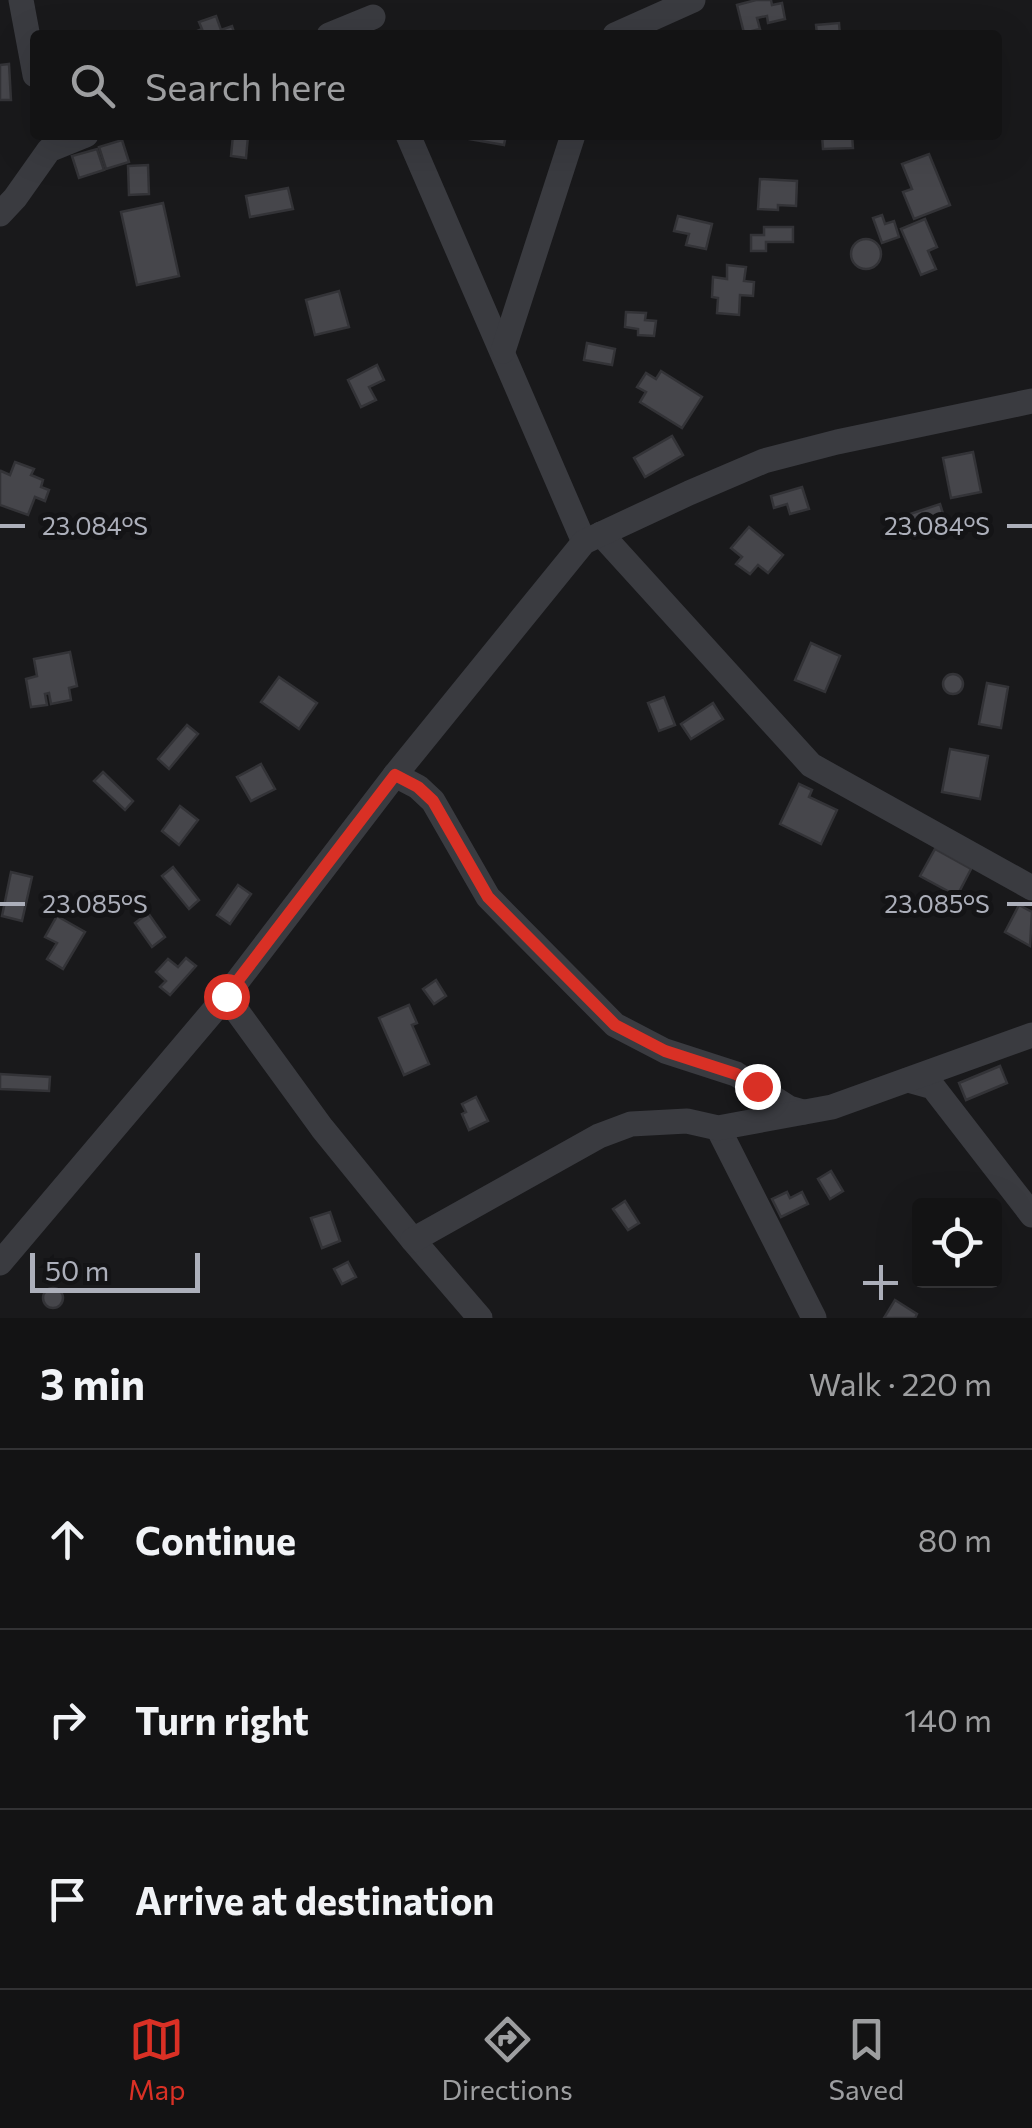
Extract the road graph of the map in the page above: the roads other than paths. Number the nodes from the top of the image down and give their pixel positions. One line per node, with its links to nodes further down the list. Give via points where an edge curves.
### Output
1 (21, 0): 6 (street)
2 (693, 0): 5 (street)
3 (374, 17): 4 (street)
4 (342, 30)
5 (626, 30)
6 (30, 48)
7 (410, 140): 11 (street)
8 (571, 140): 11 (street)
9 (48, 143): 10 (street)
10 (0, 214)
11 (503, 351): 13 (street)
12 (1032, 401): 13 (street, via 764,461)
13 (592, 538): 14 (street); 15 (street, via 810,765)
14 (395, 775): 16 (street); 19 (street, via 433,801 488,897 615,1025 665,1051 736,1074)
15 (1032, 888)
16 (226, 996): 22 (street); 23 (street)
17 (1032, 1035): 18 (street)
18 (908, 1080): 19 (street); 21 (street, via 934,1087)
19 (803, 1112): 20 (street)
20 (718, 1128): 22 (street, via 688,1121 631,1124); 25 (street)
21 (1032, 1214)
22 (413, 1240): 24 (street)
23 (0, 1263)
24 (480, 1318)
25 (814, 1318)

